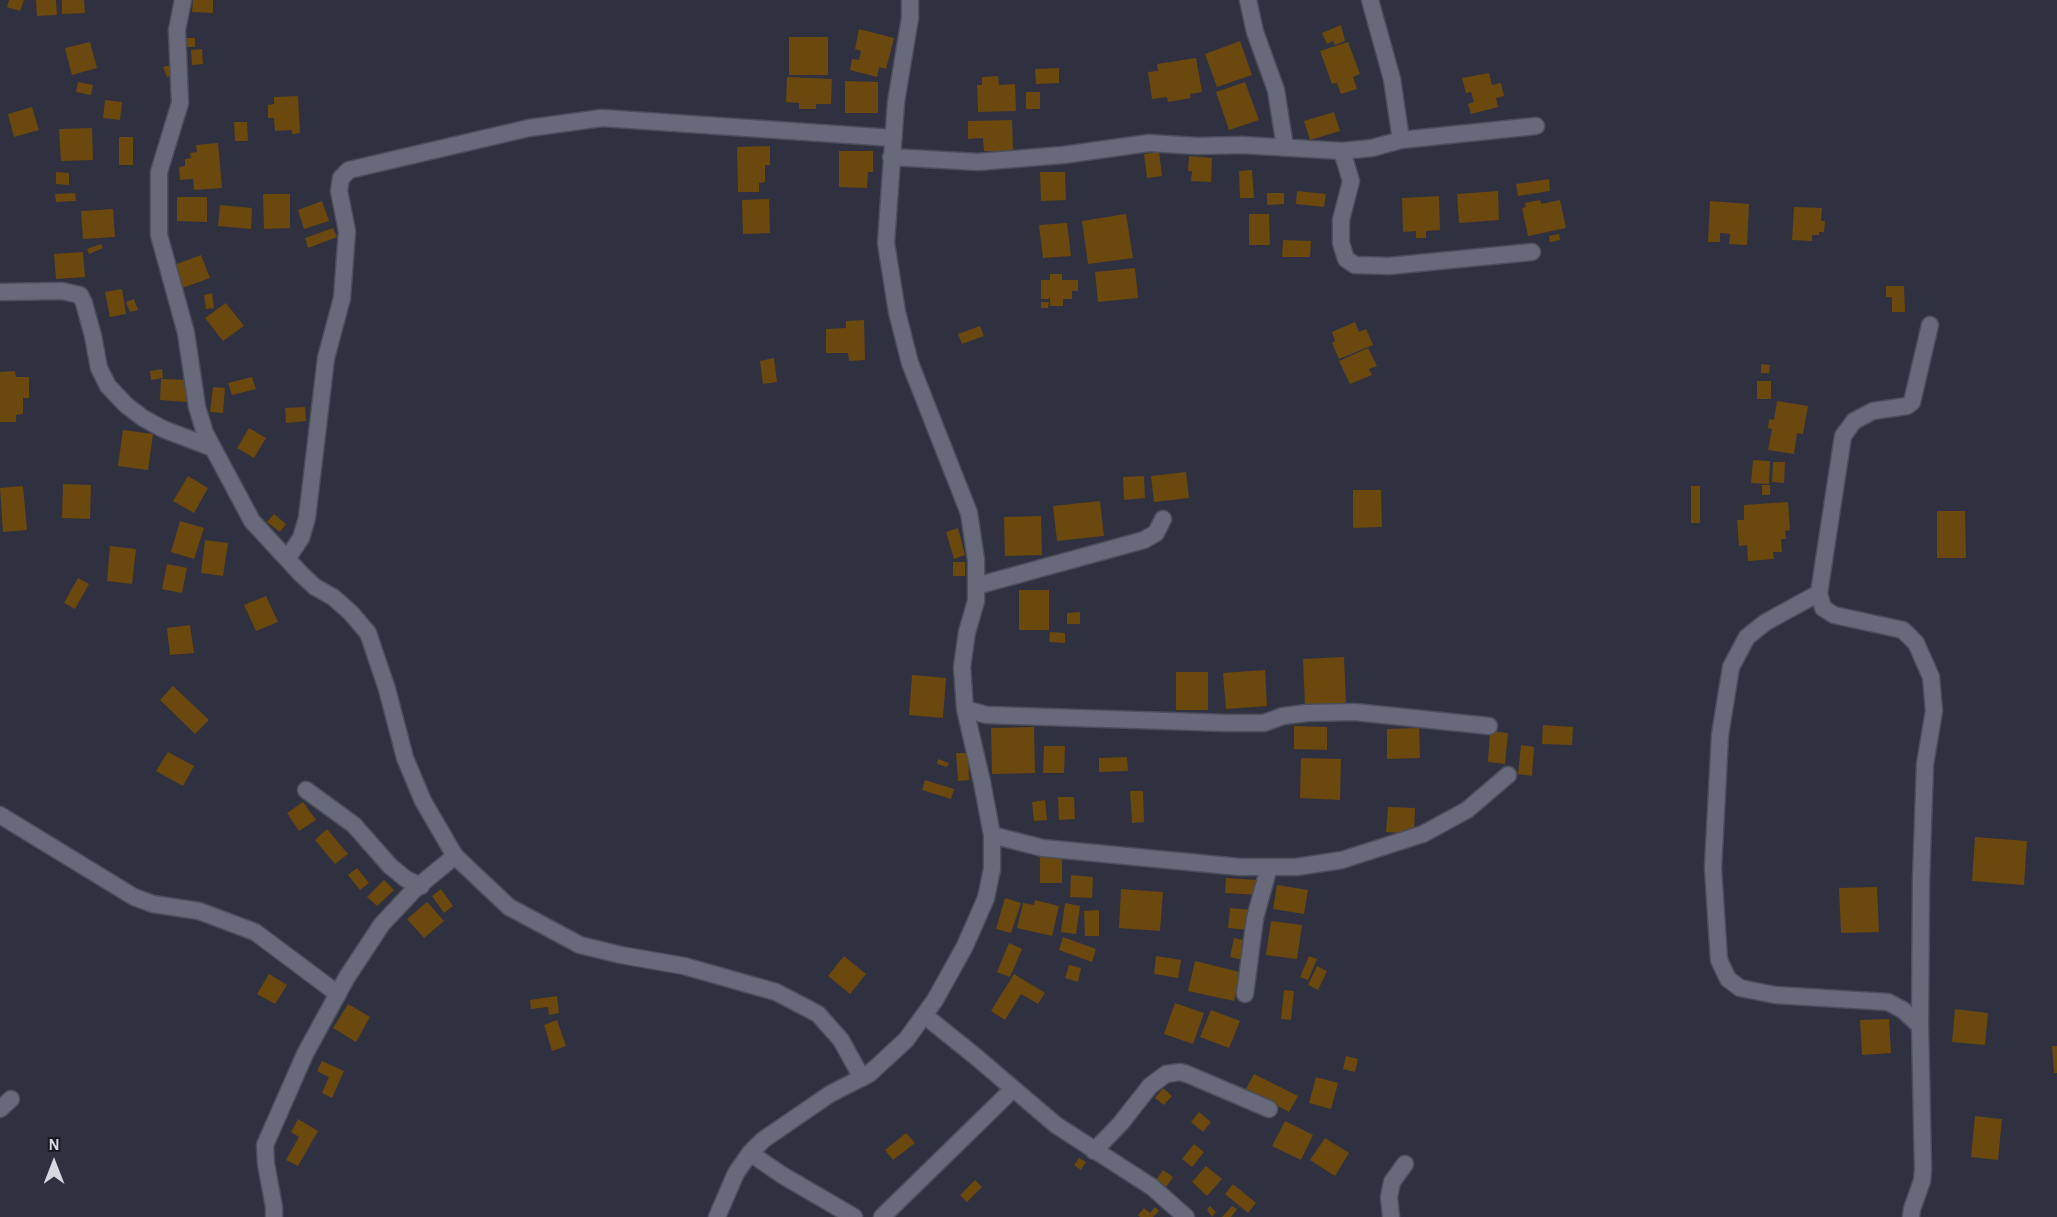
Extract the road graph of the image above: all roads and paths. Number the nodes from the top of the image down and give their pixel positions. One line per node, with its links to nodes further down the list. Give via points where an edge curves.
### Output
1 (183, 0): 14 (street, via 177,30 180,103 159,172 159,235 186,333 197,407)
2 (910, 0): 6 (street)
3 (1248, 0): 8 (street, via 1276,90)
4 (1370, 0): 7 (street, via 1392,79)
5 (1536, 126): 7 (street)
6 (893, 138): 10 (street); 16 (street, via 602,118 529,128 349,170 340,178 339,191 347,231 342,298 326,358 307,518 301,538)
7 (1401, 140): 9 (street)
8 (1285, 147): 9 (street); 10 (street, via 1149,143 978,162)
9 (1342, 151): 11 (street, via 1351,181 1341,220 1341,243 1346,259 1355,265 1389,266)
10 (891, 157): 17 (street, via 886,243 897,312 910,363 969,513)
11 (1532, 252)
12 (0, 292): 14 (street, via 62,291 80,296 99,368 108,386 144,418)
13 (1930, 325): 18 (street, via 1912,402 1873,411 1854,422 1843,436)
14 (213, 448): 16 (street, via 252,521)
15 (1163, 519): 17 (street, via 1156,533 1144,540)
16 (287, 559): 25 (street, via 315,587 351,613 368,633 405,758 423,801)
17 (976, 586): 19 (street, via 962,667)
18 (1819, 593): 31 (street, via 1823,608 1834,615 1904,630 1916,643 1931,677 1934,711 1922,813); 31 (street, via 1747,637 1731,667 1720,735 1713,868 1719,960 1728,980 1740,988 1775,995 1888,1002)
19 (965, 708): 20 (street, via 987,715 1236,723 1264,723 1307,713 1355,712); 24 (street)
20 (1488, 726)
21 (1508, 775): 26 (street, via 1467,810 1423,834 1342,860)
22 (306, 790): 27 (street, via 354,825 390,866)
23 (0, 815): 28 (street, via 134,897 199,911 255,932)
24 (992, 835): 26 (street, via 1043,848); 30 (street, via 992,869 986,898 965,946)
25 (455, 856): 27 (street); 32 (street, via 509,907 580,945 721,976 776,992 819,1014 841,1040)
26 (1269, 867): 29 (street, via 1255,918)
27 (421, 886): 28 (street, via 382,924)
28 (338, 994): 38 (street, via 305,1054 265,1145)
29 (1245, 994)
30 (924, 1016): 32 (street, via 906,1040); 33 (street)
31 (1920, 1026): 44 (street, via 1923,1170)
32 (862, 1078): 36 (street, via 830,1094)
33 (1013, 1089): 35 (street); 41 (street)
34 (1269, 1109): 35 (street, via 1187,1074 1166,1074 1150,1086)
35 (1094, 1151): 42 (street, via 1152,1186)
36 (750, 1153): 39 (street, via 736,1173); 40 (street)
37 (1405, 1164): 43 (street, via 1392,1182)
38 (274, 1217)
39 (717, 1217)
40 (854, 1217)
41 (882, 1217)
42 (1186, 1217)
43 (1391, 1217)
44 (1911, 1217)

